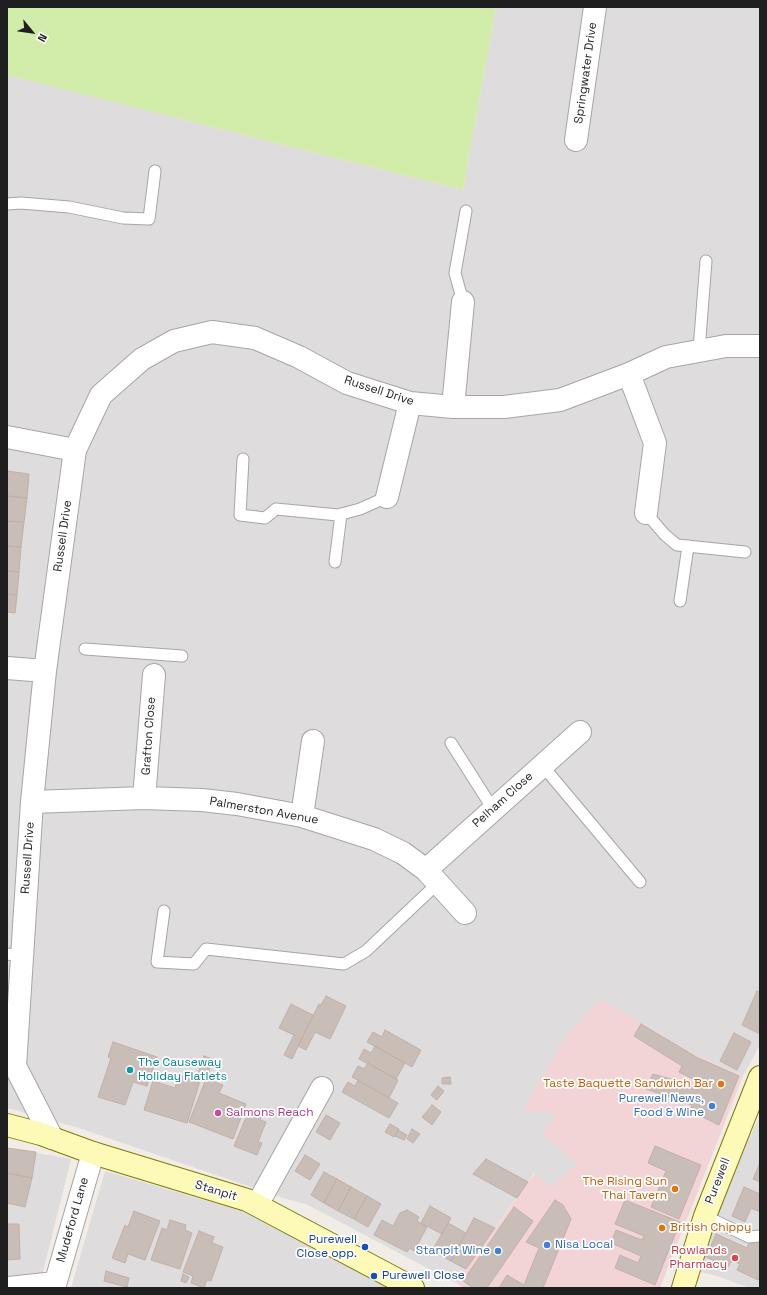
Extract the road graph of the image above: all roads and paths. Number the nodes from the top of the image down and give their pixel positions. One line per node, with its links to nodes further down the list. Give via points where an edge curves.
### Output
1 (595, 7): 2 (street, Springwater Drive)
2 (576, 140)
3 (155, 171): 4 (lane, via 149,219 122,218 69,207)
4 (7, 204)
5 (466, 211): 7 (lane, via 455,273)
6 (706, 261): 9 (lane)
7 (462, 302): 12 (street)
8 (760, 346): 9 (street, Russell Drive, via 726,346)
9 (699, 350): 10 (street, Russell Drive, via 666,357)
10 (629, 374): 12 (street, Russell Drive, via 560,400 504,406); 17 (street, via 655,443)
11 (410, 403): 12 (street, Russell Drive); 14 (street, Russell Drive, via 347,383 299,357 255,338 212,332 174,341 142,359 101,395); 16 (street)
12 (453, 406)
13 (7, 437): 14 (street)
14 (75, 450): 27 (street, Russell Drive)
15 (243, 459): 18 (lane, via 240,515 265,518 276,509)
16 (387, 497): 18 (lane)
17 (646, 513): 19 (lane, via 677,545)
18 (341, 514): 21 (lane)
19 (688, 546): 20 (lane); 22 (lane)
20 (745, 552)
21 (335, 562)
22 (680, 601)
23 (85, 649): 25 (lane)
24 (182, 656): 25 (lane)
25 (155, 665): 32 (street, Grafton Close)
26 (7, 668): 27 (street)
27 (45, 671): 33 (street, Russell Drive)
28 (580, 732): 31 (street, Pelham Close)
29 (313, 741): 35 (street)
30 (451, 743): 34 (lane)
31 (542, 765): 34 (street, Pelham Close); 37 (lane)
32 (144, 798): 33 (street, Palmerston Avenue); 35 (street, Palmerston Avenue, via 202,800)
33 (32, 802): 40 (street, Russell Drive)
34 (493, 809): 36 (street, Pelham Close)
35 (302, 816): 36 (street, Palmerston Avenue, via 346,828 390,845)
36 (432, 877): 38 (lane, via 366,951 344,964 206,949 194,964 158,962); 39 (street, Palmerston Avenue)
37 (640, 882)
38 (164, 911)
39 (465, 913)
40 (14, 955): 41 (street, Russell Drive)
41 (11, 1070): 45 (street, Russell Drive)
42 (760, 1077): 48 (street, Purewell)
43 (322, 1088): 47 (street)
44 (7, 1125): 45 (street, Stanpit)
45 (52, 1138): 46 (street, Stanpit)
46 (93, 1153): 47 (street, Stanpit); 50 (street, Mudeford Lane)
47 (257, 1205): 52 (street, Stanpit)
48 (705, 1216): 49 (lane, via 749,1237); 53 (street, Purewell)
49 (760, 1236)
50 (54, 1286): 51 (street)
51 (9, 1288)
52 (413, 1288)
53 (683, 1288)

